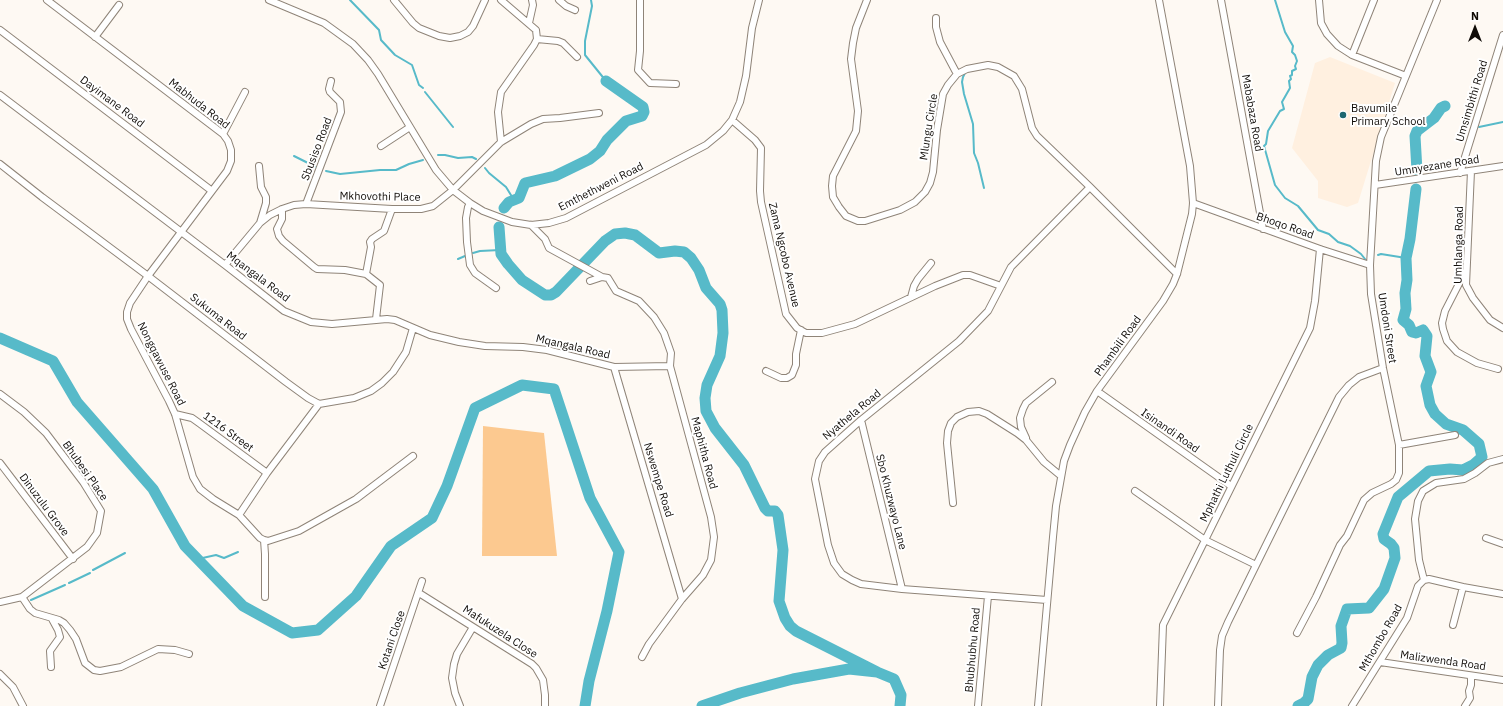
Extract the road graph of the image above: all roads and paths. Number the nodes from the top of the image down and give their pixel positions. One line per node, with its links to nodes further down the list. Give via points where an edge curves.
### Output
1 (47, 0): 22 (street, Mabhuda Road)
2 (269, 0): 34 (street, Emthethweni Road, via 324,23 353,44 378,74)
3 (394, 0): 4 (street, via 419,28 450,38 468,32)
4 (484, 0)
5 (501, 0): 19 (street)
6 (532, 0): 19 (street)
7 (559, 0): 17 (street)
8 (640, 0): 29 (street, via 638,70 650,83)
9 (759, 0): 33 (street, Emthethweni Road, via 740,102)
10 (867, 0): 26 (street, Mlungu Circle, via 856,28 852,50 852,71 858,111 856,131 833,176 832,186 833,197 846,216 865,221 900,210 915,202 925,192 933,172 943,94)
11 (1159, 0): 48 (street, Phambili Road, via 1190,166)
12 (1221, 0): 54 (street, Mababaza Road)
13 (1319, 0): 24 (street, via 1326,34)
14 (1374, 0): 24 (street)
15 (1437, 0): 27 (street, Umdoni Street)
16 (119, 5): 22 (street)
17 (575, 10)
18 (936, 18): 26 (street, via 940,42)
19 (529, 23): 23 (street, via 536,30)
20 (0, 30): 46 (street, Dayimane Road)
21 (1503, 35): 42 (street, Umsimbithi Road)
22 (95, 37): 35 (street, Mabhuda Road)
23 (537, 39): 25 (street, via 558,41); 36 (street, via 501,92 498,112)
24 (1352, 55): 27 (street)
25 (577, 57)
26 (957, 74): 44 (street, via 967,69 988,65 998,67 1014,76 1022,89 1032,128 1037,136)
27 (1406, 76): 43 (street, Umdoni Street, via 1378,148)
28 (331, 81): 49 (street, Sbusiso Road, via 329,89 340,102 341,112)
29 (676, 84)
30 (245, 92): 35 (street)
31 (0, 95): 55 (street, Mqangala Road)
32 (599, 113): 36 (street, Mkhovothi Place, via 543,119)
33 (732, 120): 53 (street, Emthethweni Road, via 706,145 566,218); 72 (street, Zama Ngcobo Avenue, via 761,148 760,191 783,301 789,319)
34 (410, 127): 37 (street); 45 (street, Emthethweni Road, via 436,170)
35 (222, 134): 46 (street, Mabhuda Road, via 228,141 231,161)
36 (501, 142): 45 (street, Mkhovothi Place)
37 (381, 146)
38 (0, 164): 63 (street, Sukuma Road)
39 (260, 166): 52 (street, via 261,187 266,203)
40 (1503, 166): 41 (street, Umnyezane Road)
41 (1471, 171): 42 (street, Umnyezane Road); 60 (street, Umhlanga Road)
42 (1460, 173): 43 (street, Umnyezane Road)
43 (1375, 185): 59 (street, Umdoni Street)
44 (1090, 187): 62 (street); 66 (street, Nyathela Road, via 1020,256)
45 (453, 190): 47 (street, Emthethweni Road); 51 (street, Mkhovothi Place, via 433,206 421,210)
46 (212, 191): 55 (street, Mabhuda Road)
47 (470, 203): 53 (street, Emthethweni Road, via 512,222); 67 (street, via 466,218 466,242 470,265 475,273)
48 (1193, 203): 54 (street, Bhoqo Road); 62 (street, Phambili Road)
49 (306, 204): 50 (street, Mkhovothi Place); 51 (street, Mkhovothi Place)
50 (282, 209): 52 (street, Mkhovothi Place); 61 (street, via 282,219 277,229 279,236 314,267)
51 (392, 209): 61 (street, via 384,231 370,242)
52 (260, 223): 58 (street, Mkhovothi Place)
53 (531, 225): 64 (street, Maphitha Road, via 549,248)
54 (1263, 229): 56 (street, Bhoqo Road)
55 (181, 233): 58 (street, Mqangala Road); 63 (street, Mabhuda Road)
56 (1320, 249): 59 (street, Bhoqo Road); 92 (street, Mphathi Luthuli Circle, via 1310,328)
57 (930, 263): 68 (street, via 914,286)
58 (225, 264): 69 (street, Mqangala Road, via 284,310 311,322 332,324)
59 (1370, 265): 75 (street, Umdoni Street, via 1371,294)
60 (1466, 270): 71 (street, Umhlanga Road, via 1466,285 1473,298 1490,320); 76 (street, via 1445,311 1443,330 1457,352 1477,363)
61 (366, 274): 69 (street, via 380,286)
62 (1177, 274): 79 (street, Phambili Road, via 1163,301)
63 (148, 276): 81 (street, Sukuma Road); 82 (street, Nongqawuse Road, via 130,303 127,319)
64 (602, 277): 65 (street); 73 (street, Maphitha Road, via 608,278 616,291 639,301 654,317 664,333 670,353)
65 (590, 281)
66 (1001, 286): 68 (street, via 963,275); 83 (street, Nyathela Road, via 988,311 959,340)
67 (496, 288)
68 (911, 298): 72 (street, via 855,324 822,333 806,333)
69 (376, 319): 70 (street, Mqangala Road, via 395,320)
70 (413, 328): 74 (street, Mqangala Road, via 458,342 547,350); 81 (street, via 406,352 382,383 354,398)
71 (1503, 328)
72 (801, 330): 77 (street, via 796,366 792,375 780,378)
73 (670, 366): 74 (street, Mqangala Road); 111 (street, Maphitha Road, via 710,510 714,537 711,560 703,575)
74 (614, 367): 111 (street, Nswempe Road)
75 (1383, 368): 86 (street, Umdoni Street); 101 (street, via 1359,377 1339,397)
76 (1498, 369)
77 (766, 372)
78 (1052, 382): 85 (street, via 1022,409 1021,427)
79 (1098, 391): 91 (street, Phambili Road, via 1070,445); 92 (street, Isinandi Road)
80 (0, 394): 100 (street, Bhubesi Place, via 46,433 83,482 101,511 97,533 87,547)
81 (318, 404): 90 (street)
82 (175, 414): 90 (street, 1216 Street, via 200,423); 95 (street, Nongqawuse Road, via 193,477 200,489)
83 (861, 420): 105 (street, Sbo Khuzwayo Lane); 105 (street, Nyathela Road, via 825,452 816,472 816,486 828,545 834,563 842,574 852,580 861,584)
84 (1455, 436): 86 (street)
85 (1026, 440): 91 (street, via 1044,462); 94 (street, via 979,411 968,412 951,422 947,443)
86 (1399, 445): 117 (street, Umdoni Street, via 1400,467 1396,480 1364,500)
87 (413, 456): 97 (street, via 356,499 330,514 299,531 274,539)
88 (1503, 459): 103 (street, via 1488,463 1464,479 1436,483 1423,492 1417,505 1415,531)
89 (0, 464): 100 (street, Dinuzulu Grove)
90 (267, 473): 95 (street)
91 (1062, 476): 112 (street, Phambili Road, via 1056,506)
92 (1231, 486): 98 (street, Mphathi Luthuli Circle)
93 (1136, 491): 98 (street)
94 (953, 503)
95 (239, 515): 97 (street, Nongqawuse Road)
96 (1486, 538): 99 (street)
97 (262, 539): 110 (street, via 266,559)
98 (1205, 540): 101 (street); 131 (street, Mphathi Luthuli Circle, via 1162,625)
99 (1503, 544)
100 (72, 559): 109 (street, Bhubesi Place)
101 (1256, 565): 132 (street, via 1222,636)
102 (422, 580): 106 (street, Kotani Close)
103 (1424, 580): 104 (street); 120 (street, Mthombo Road, via 1418,586 1407,618)
104 (1463, 588): 107 (street); 115 (street)
105 (902, 589): 108 (street, Nyathela Road)
106 (419, 593): 116 (street, Mafukuzela Close); 126 (street, Kotani Close)
107 (1503, 594)
108 (988, 596): 112 (street, Nyathela Road); 129 (street, Bhubhubhu Road)
109 (22, 597): 113 (street, Bhubesi Place); 114 (street, via 35,613)
110 (265, 597)
111 (682, 599): 119 (street, Maphitha Road, via 649,644)
112 (1047, 600): 130 (street, Phambili Road)
113 (0, 602)
114 (52, 618): 118 (street, via 64,623 70,630 85,663 94,670 121,667 158,650 175,650); 121 (street, via 60,638 50,652)
115 (1453, 625)
116 (473, 627): 127 (street, via 454,664 452,678); 128 (street, Mafukuzela Close, via 536,668 545,686)
117 (1297, 633)
118 (188, 654)
119 (642, 658)
120 (1380, 662): 123 (street, Malizwenda Road); 133 (street, Mthombo Road)
121 (51, 667)
122 (0, 674): 125 (street, via 13,687)
123 (1471, 676): 124 (street, Malizwenda Road); 134 (street, via 1470,699)
124 (1503, 680)
125 (24, 706)
126 (380, 706)
127 (460, 706)
128 (545, 706)
129 (978, 706)
130 (1038, 706)
131 (1160, 706)
132 (1218, 706)
133 (1352, 706)
134 (1465, 706)

